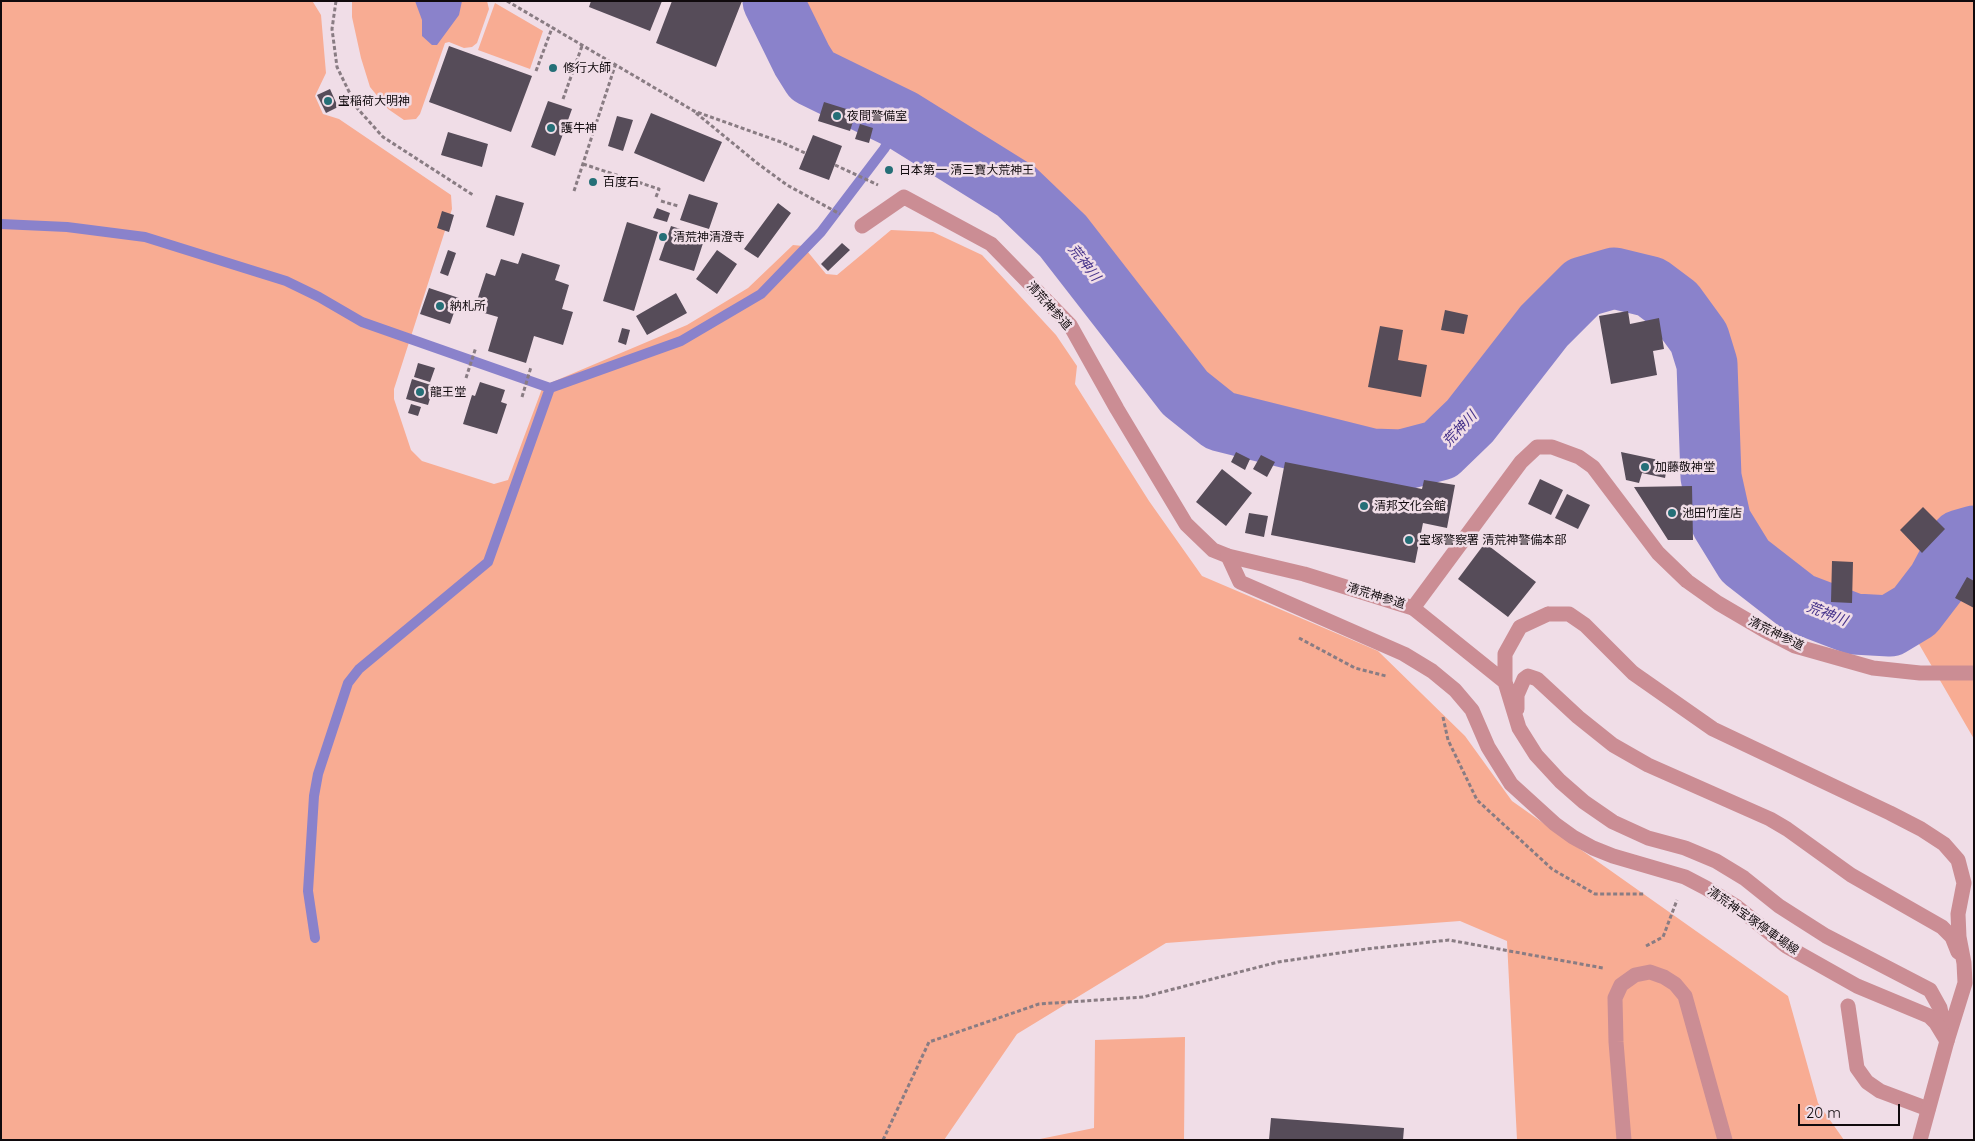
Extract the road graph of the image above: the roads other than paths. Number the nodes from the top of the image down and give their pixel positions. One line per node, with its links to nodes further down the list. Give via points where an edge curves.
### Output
1 (862, 226): 2 (street, 清荒神参道, via 904,197 991,244 1070,325 1186,524 1213,550)
2 (1228, 556): 3 (street, 清荒神参道, via 1304,574); 11 (street, 清荒神宝塚停車場線, via 1240,582 1404,654 1455,690 1476,716 1488,747 1511,784 1555,824 1592,848 1685,877 1706,888 1737,907 1786,946 1857,986 1929,1016)
3 (1414, 608): 4 (street, 清荒神参道, via 1521,462 1536,447 1552,447 1579,457 1593,467 1658,553 1687,581 1764,630 1795,646 1873,668 1920,673); 5 (street)
4 (1974, 673)
5 (1505, 682): 6 (street); 7 (street, via 1505,654 1520,626 1548,614 1568,614 1585,625 1633,673 1713,729 1922,829 1944,844)
6 (1520, 728): 9 (street, via 1517,695 1524,679 1531,676 1590,727 1630,755 1770,819 1851,875 1942,927 1956,945); 11 (street, via 1536,755 1560,781 1613,822 1648,838 1716,861 1826,936 1930,990 1940,1008)
7 (1958, 860): 8 (street); 9 (street, via 1964,884 1958,914)
8 (1974, 879)
9 (1965, 983): 11 (street)
10 (1848, 1006): 12 (street, via 1857,1068 1867,1082 1880,1091)
11 (1947, 1041): 12 (street)
12 (1928, 1109): 15 (street)
13 (1624, 1140): 14 (street, via 1615,998 1621,985 1635,974 1650,972 1664,976 1685,996)
14 (1725, 1140)
15 (1920, 1140)

